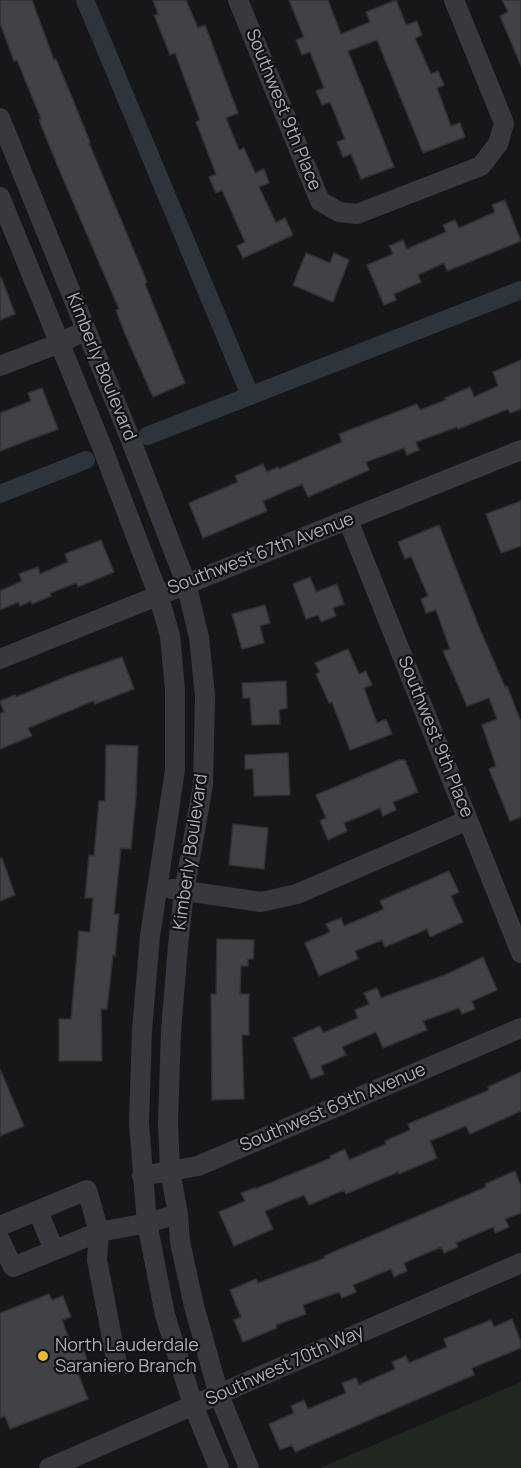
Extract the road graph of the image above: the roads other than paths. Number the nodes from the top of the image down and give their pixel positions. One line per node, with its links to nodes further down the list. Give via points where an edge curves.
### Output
1 (238, 0): 2 (street, Southwest 9th Place, via 320,201 339,212 357,214 481,166 498,144 504,123)
2 (454, 0)
3 (0, 118): 5 (street, Kimberly Boulevard)
4 (0, 197): 6 (street, Kimberly Boulevard)
5 (86, 330): 6 (street); 10 (street, Kimberly Boulevard)
6 (60, 343): 7 (street); 11 (street, Kimberly Boulevard)
7 (0, 366)
8 (521, 450): 9 (street, Southwest 67th Avenue)
9 (348, 520): 10 (street, Southwest 67th Avenue); 13 (street, Southwest 9th Place)
10 (186, 583): 11 (street, Southwest 67th Avenue); 15 (street, Kimberly Boulevard, via 199,637 205,696 203,785)
11 (158, 594): 12 (street, Southwest 67th Avenue); 14 (street, Kimberly Boulevard, via 170,636 175,690 175,770)
12 (0, 659)
13 (468, 820): 15 (street, via 297,894 261,902); 16 (street, Southwest 9th Place)
14 (158, 885): 15 (street); 19 (street, Kimberly Boulevard, via 142,1030)
15 (184, 892): 18 (street, Kimberly Boulevard, via 171,1031)
16 (521, 953)
17 (521, 1028): 18 (street, Southwest 69th Avenue, via 198,1166)
18 (170, 1171): 19 (street, Southwest 69th Avenue); 21 (street, Kimberly Boulevard)
19 (142, 1176): 22 (street, Kimberly Boulevard)
20 (38, 1211): 23 (street); 24 (street, via 87,1190); 26 (street)
21 (178, 1214): 22 (street); 29 (street, Kimberly Boulevard, via 194,1306)
22 (147, 1223): 24 (street); 30 (street, Kimberly Boulevard, via 165,1315)
23 (0, 1226)
24 (99, 1232): 26 (street); 28 (street, via 97,1260)
25 (0, 1240): 26 (street, via 13,1267)
26 (54, 1250)
27 (521, 1263): 29 (street, Southwest 70th Way)
28 (117, 1364)
29 (219, 1395): 30 (street, Southwest 70th Way); 33 (street, Kimberly Boulevard)
30 (193, 1405): 31 (street, Southwest 70th Way); 32 (street, Kimberly Boulevard)
31 (49, 1468)
32 (219, 1468)
33 (249, 1468)

